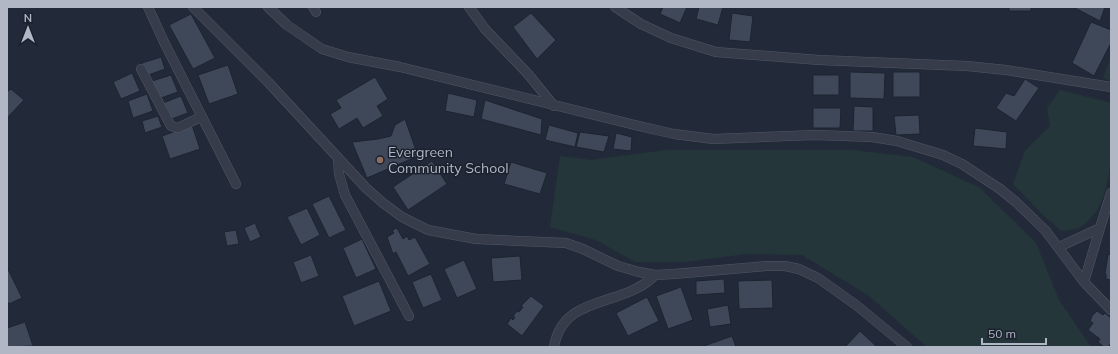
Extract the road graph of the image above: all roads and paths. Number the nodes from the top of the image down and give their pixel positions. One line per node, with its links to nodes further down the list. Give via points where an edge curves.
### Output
1 (148, 7): 9 (street)
2 (193, 7): 10 (street, via 268,82)
3 (268, 7): 8 (street, via 292,29 322,49)
4 (469, 7): 8 (street, via 485,29)
5 (615, 7): 7 (street, via 641,24 671,38 716,52 819,60 967,66)
6 (141, 70): 9 (street, via 171,126 178,128)
7 (1111, 87)
8 (554, 106): 14 (street, via 700,138 842,135 878,138 920,146 962,164 1000,189 1033,219)
9 (201, 117): 11 (street)
10 (338, 159): 15 (street, via 383,203 402,217 428,230 476,239 566,242 618,266); 18 (street, via 338,174 345,195)
11 (236, 184)
12 (1111, 193): 13 (street)
13 (1100, 228): 14 (street); 16 (street)
14 (1059, 248): 16 (street)
15 (655, 275): 19 (street, via 637,289 583,308 569,316 556,338); 20 (street, via 766,266 799,269 818,278 856,305)
16 (1084, 282): 17 (street)
17 (1111, 310)
18 (409, 316)
19 (554, 347)
20 (907, 347)

